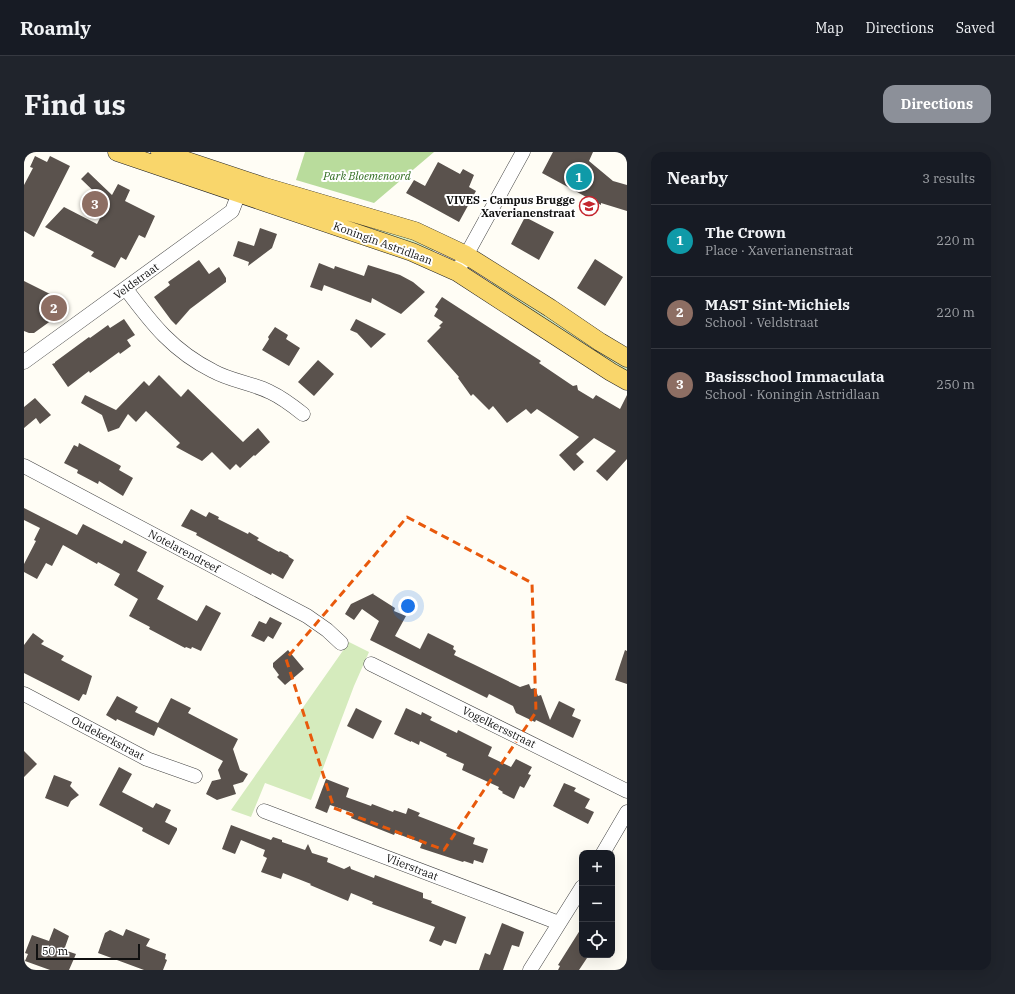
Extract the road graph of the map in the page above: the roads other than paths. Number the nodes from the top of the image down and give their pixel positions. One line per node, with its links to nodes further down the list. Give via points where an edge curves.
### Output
1 (117, 152): 4 (main road, Koningin Astridlaan)
2 (160, 152): 5 (main road, Koningin Astridlaan, via 262,186 415,231)
3 (523, 152): 5 (street)
4 (240, 193): 6 (main road, Koningin Astridlaan, via 412,252); 7 (street, Veldstraat, via 232,211)
5 (466, 255): 6 (street); 8 (main road, Koningin Astridlaan)
6 (457, 272): 10 (main road, Koningin Astridlaan)
7 (126, 289): 9 (street, Veldstraat); 11 (street, via 149,320 180,351 215,372 270,392)
8 (627, 358)
9 (24, 362)
10 (627, 381)
11 (303, 414)
12 (24, 466): 13 (street, Notelarendreef, via 307,616)
13 (341, 643)
14 (371, 664): 17 (street, Vogelkersstraat)
15 (24, 694): 16 (street, Oudekerkstraat, via 147,759)
16 (195, 776)
17 (627, 791)
18 (264, 811): 23 (street, Vlierstraat)
19 (627, 812): 20 (street)
20 (621, 835): 21 (street)
21 (606, 850)
22 (579, 892): 23 (street)
23 (559, 923): 24 (street)
24 (530, 970)

